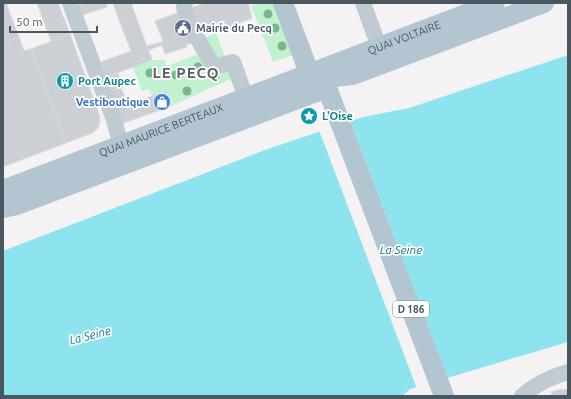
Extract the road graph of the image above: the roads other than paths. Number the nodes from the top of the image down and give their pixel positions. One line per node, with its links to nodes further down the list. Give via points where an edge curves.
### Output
1 (70, 3): 14 (street)
2 (284, 3): 9 (main road)
3 (293, 3): 9 (main road)
4 (363, 3): 8 (street)
5 (495, 3): 8 (main road, QUAI VOLTAIRE)
6 (544, 3): 10 (main road)
7 (193, 31): 12 (street, via 214,67 233,62)
8 (379, 47): 11 (main road, QUAI VOLTAIRE)
9 (306, 49): 11 (main road, D 186, bridge)
10 (353, 75): 11 (main road); 13 (main road, via 337,94)
11 (320, 81): 12 (main road, QUAI MAURICE BERTEAUX); 13 (main road, D 186); 15 (main road)
12 (246, 98): 14 (main road, QUAI MAURICE BERTEAUX)
13 (330, 114): 17 (main road, D 186); 18 (main road, D 186)
14 (121, 145): 15 (main road, QUAI MAURICE BERTEAUX)
15 (7, 201)
16 (568, 372): 19 (street, via 552,376)
17 (432, 396)
18 (444, 396)
19 (522, 396)

